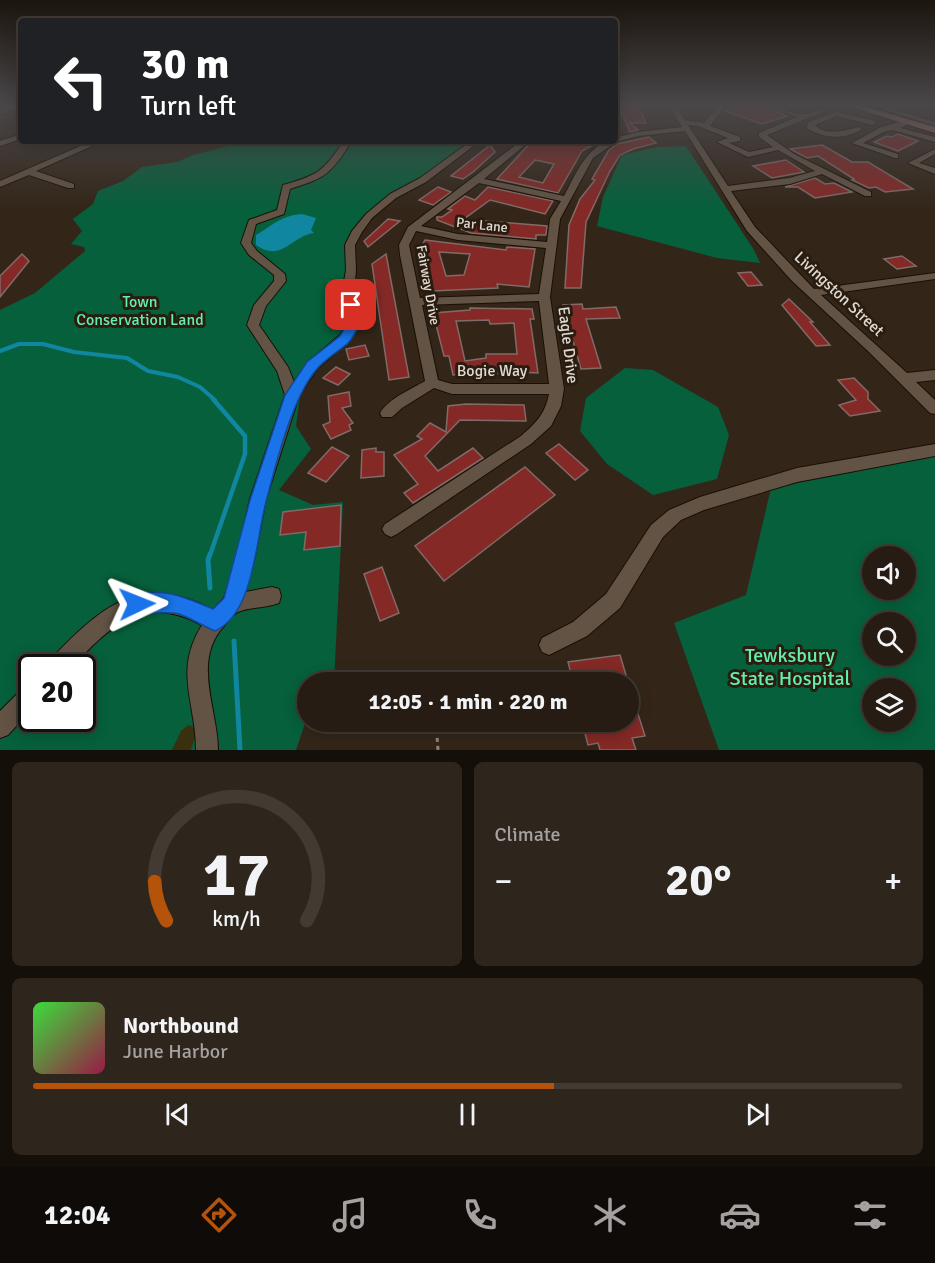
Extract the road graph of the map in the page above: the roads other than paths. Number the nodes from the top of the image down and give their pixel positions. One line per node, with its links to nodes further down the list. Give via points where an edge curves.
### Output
1 (692, 139): 19 (street, Livingston Street)
2 (735, 139): 10 (street, via 721,142 748,155)
3 (765, 139): 10 (street)
4 (864, 139): 12 (street, via 856,143)
5 (92, 144): 14 (street)
6 (346, 144): 32 (street, via 329,169 317,178 286,187 280,212 252,222 246,243 279,274 280,281 259,308 253,325 283,370)
7 (472, 144): 32 (street, via 423,180 393,196 357,231 350,245 348,293 356,319 345,338 312,366)
8 (521, 144): 16 (street, Fairway Drive)
9 (608, 144): 21 (street, Eagle Drive, via 590,157)
10 (778, 148): 15 (street)
11 (935, 151): 13 (street, via 912,163)
12 (895, 156)
13 (935, 171)
14 (29, 172): 17 (street); 18 (street)
15 (821, 172): 19 (street, via 790,181); 20 (street)
16 (476, 180): 21 (street); 22 (street, Fairway Drive)
17 (0, 184)
18 (71, 186)
19 (724, 189): 25 (street, Livingston Street, via 751,229)
20 (868, 194)
21 (566, 199): 23 (street, Eagle Drive, via 555,219)
22 (412, 227): 23 (street, Par Lane, via 458,237); 27 (street, Fairway Drive, via 404,250)
23 (550, 245): 26 (street, Eagle Drive)
24 (935, 276): 25 (street)
25 (811, 293): 29 (street, Livingston Street)
26 (544, 297): 27 (street); 31 (street, Eagle Drive)
27 (415, 302): 30 (street, Fairway Drive)
28 (935, 375): 29 (street)
29 (903, 378): 34 (street, Livingston Street)
30 (432, 383): 31 (street, Bogie Way, via 452,389); 33 (street, Bogie Way)
31 (557, 389): 36 (street, Eagle Drive, via 546,422 526,440)
32 (292, 395): 38 (street, via 261,490)
33 (392, 408)
34 (935, 409)
35 (935, 450): 40 (street, via 797,475 675,515 657,531 613,601 580,629)
36 (391, 529)
37 (272, 596): 38 (street)
38 (232, 604): 39 (street)
39 (215, 621): 41 (street, via 182,605 137,604 111,616); 44 (street, via 199,650 196,668)
40 (549, 645)
41 (70, 654)
42 (18, 708): 43 (street)
43 (0, 727)
44 (207, 750)

